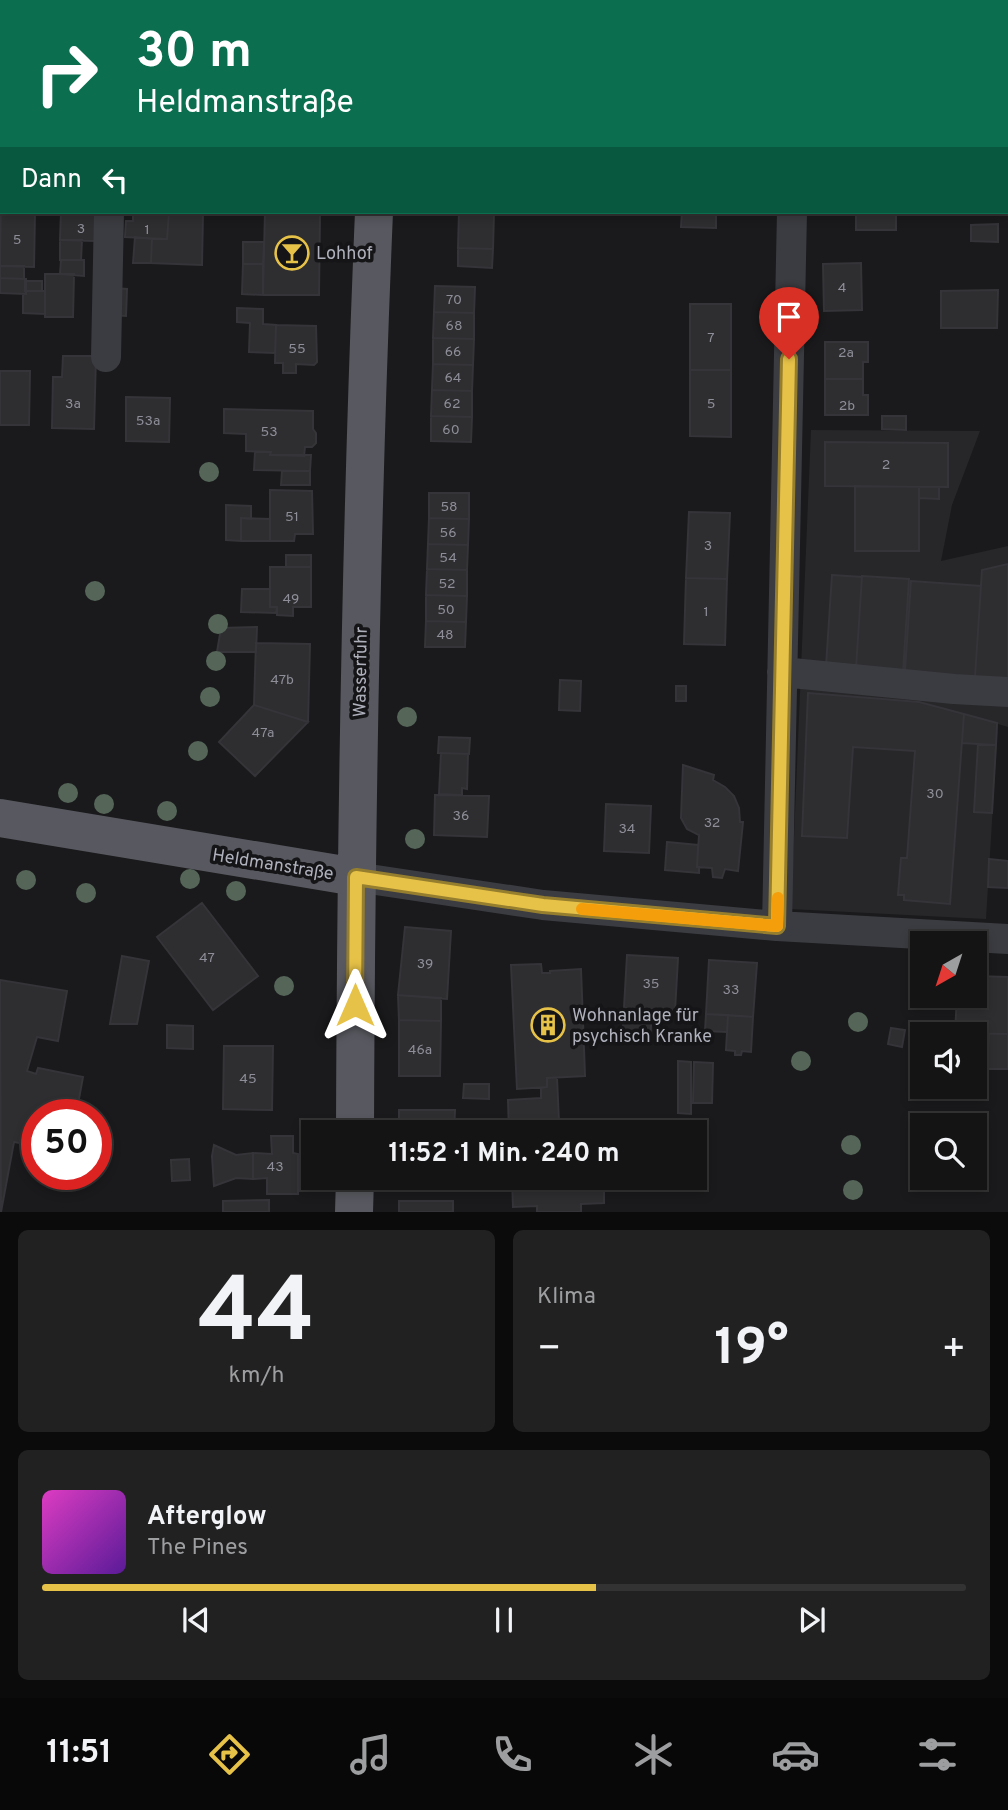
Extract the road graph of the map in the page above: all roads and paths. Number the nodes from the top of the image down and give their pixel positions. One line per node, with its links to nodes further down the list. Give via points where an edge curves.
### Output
1 (109, 214): 4 (street)
2 (374, 214): 8 (main road, Wasserfuhr)
3 (792, 214): 5 (street)
4 (106, 357)
5 (782, 672): 6 (street); 9 (street)
6 (1008, 692)
7 (0, 818): 8 (main road, Heldmanstraße)
8 (356, 877): 9 (street, Heldmanstraße, via 543,905); 11 (main road, Wasserfuhr)
9 (777, 926): 10 (street, Heldmanstraße)
10 (1008, 939)
11 (355, 1120)
12 (355, 1190): 13 (main road)
13 (355, 1212)

